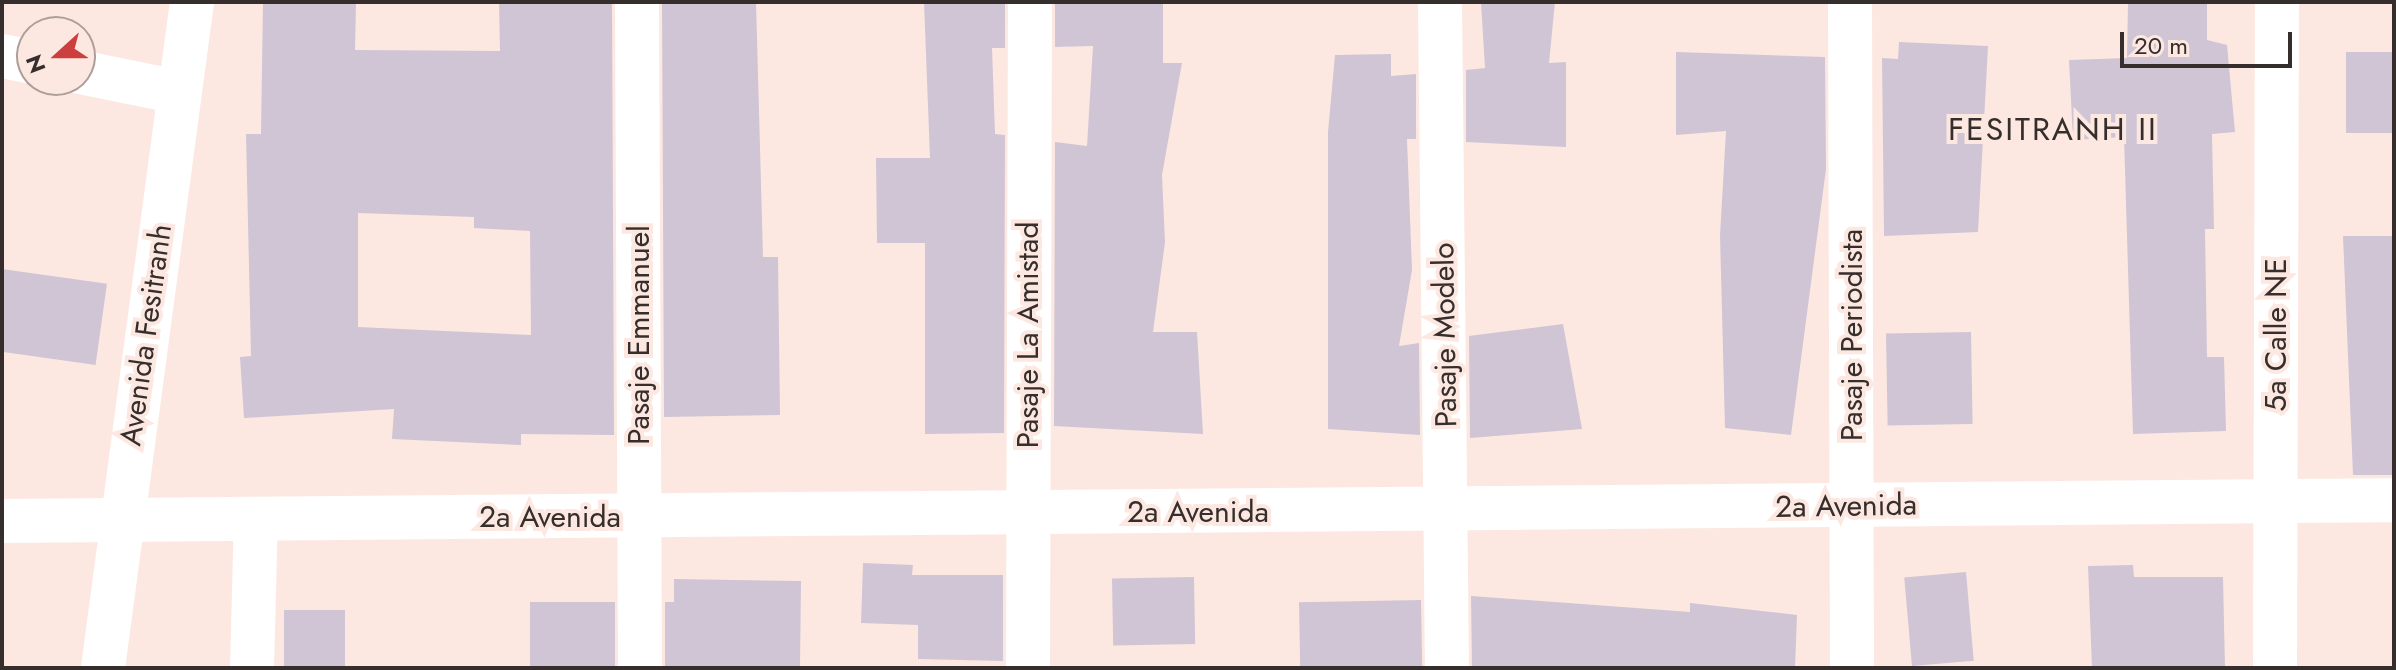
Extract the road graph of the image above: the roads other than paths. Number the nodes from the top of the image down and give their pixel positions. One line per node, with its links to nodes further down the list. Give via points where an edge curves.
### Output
1 (192, 2): 8 (street, Avenida Fesitranh)
2 (637, 2): 14 (street, Pasaje Emmanuel)
3 (1030, 2): 13 (street, Pasaje La Amistad)
4 (1440, 2): 12 (street, Pasaje Modelo)
5 (1850, 2): 11 (street, Pasaje Periodista)
6 (2277, 2): 10 (street, 5a Calle NE)
7 (96, 75): 8 (street)
8 (178, 92): 17 (street, Avenida Fesitranh)
9 (2394, 500): 10 (street, 2a Avenida)
10 (2275, 501): 11 (street, 2a Avenida); 24 (street, 5a Calle NE)
11 (1853, 506): 12 (street, 2a Avenida); 23 (street, Pasaje Periodista)
12 (1447, 510): 13 (street, 2a Avenida); 22 (street, Pasaje Modelo)
13 (1027, 513): 14 (street, 2a Avenida); 21 (street, Pasaje La Amistad)
14 (640, 517): 15 (street, 2a Avenida); 20 (street, Pasaje Emmanuel)
15 (256, 520): 17 (street, 2a Avenida); 19 (street)
16 (2, 521): 17 (street, 2a Avenida)
17 (122, 521): 18 (street, Avenida Fesitranh)
18 (103, 668)
19 (252, 668)
20 (640, 668)
21 (1028, 668)
22 (1447, 668)
23 (1852, 668)
24 (2275, 668)

